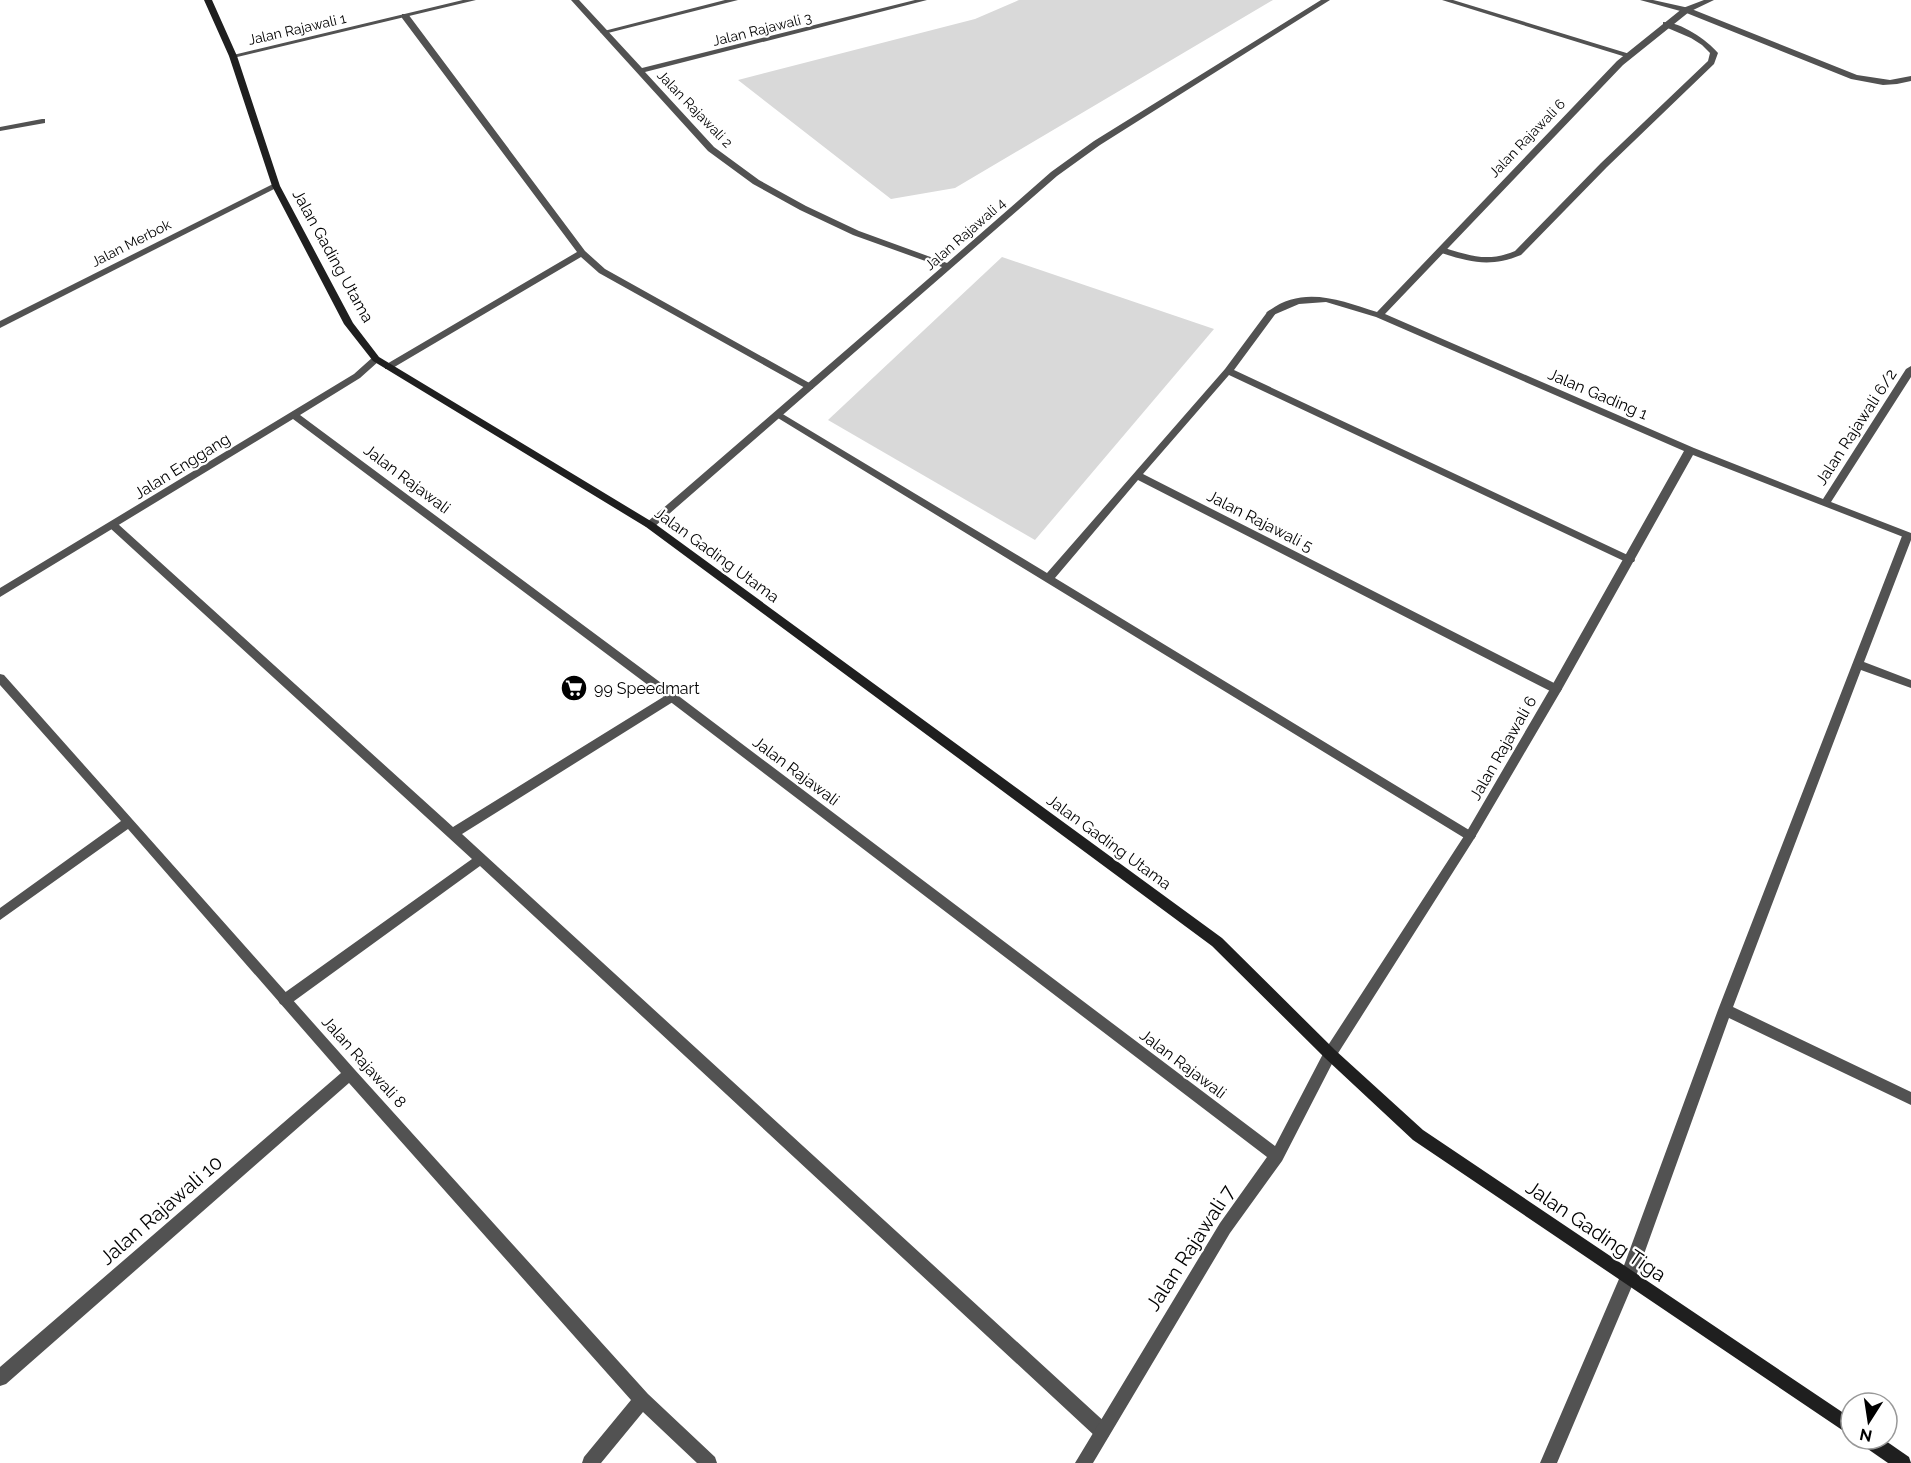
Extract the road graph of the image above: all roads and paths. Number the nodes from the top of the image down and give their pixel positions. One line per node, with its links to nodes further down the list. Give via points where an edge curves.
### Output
1 (208, 0): 15 (street, Jalan Gading Utama)
2 (472, 0): 11 (street, Jalan Rajawali 1)
3 (575, 0): 13 (street, Jalan Rajawali 2)
4 (734, 0): 13 (street)
5 (923, 0): 16 (street, Jalan Rajawali 3)
6 (1326, 0): 23 (street, Jalan Rajawali 4, via 1097,143 1054,174)
7 (1446, 0): 14 (street)
8 (1644, 0): 10 (street)
9 (1710, 0): 10 (street, Jalan Rajawali 6)
10 (1686, 10): 12 (street, Jalan Rajawali 6); 17 (street, via 1854,77 1876,83 1898,83)
11 (405, 16): 15 (street, Jalan Rajawali 1); 22 (street)
12 (1666, 24): 14 (street, Jalan Rajawali 6); 21 (street, via 1705,43 1714,53 1711,62 1518,253 1501,261 1479,261)
13 (604, 32): 16 (street, Jalan Rajawali 2)
14 (1629, 55): 21 (street, Jalan Rajawali 6)
15 (233, 56): 20 (street, Jalan Gading Utama)
16 (640, 72): 23 (street, Jalan Rajawali 2, via 711,149 756,182 856,232)
17 (1911, 78)
18 (42, 121): 19 (street)
19 (0, 129)
20 (276, 186): 25 (street, Jalan Merbok); 26 (street, Jalan Gading Utama, via 349,324)
21 (1441, 250): 24 (street, Jalan Rajawali 6)
22 (582, 253): 27 (street); 30 (street, via 624,285)
23 (948, 266): 30 (street, Jalan Rajawali 4)
24 (1379, 315): 29 (street, Jalan Gading 1, via 1327,299 1297,301 1271,313); 33 (street, Jalan Gading 1)
25 (0, 325)
26 (376, 359): 27 (street, Jalan Gading Utama); 31 (street, Jalan Enggang, via 357,376)
27 (388, 367): 36 (street, Jalan Gading Utama)
28 (1911, 369): 35 (street, Jalan Rajawali 6/2)
29 (1228, 371): 34 (street); 39 (street)
30 (810, 387): 32 (street, Jalan Rajawali 4)
31 (293, 415): 37 (street, Jalan Enggang); 46 (street, Jalan Rajawali)
32 (778, 415): 36 (street, Jalan Rajawali 4); 40 (street)
33 (1690, 450): 35 (street, Jalan Gading 1); 39 (street, Jalan Rajawali 6)
34 (1137, 475): 40 (street); 45 (street, Jalan Rajawali 5)
35 (1826, 502): 38 (street, Jalan Gading 1)
36 (650, 525): 54 (street, Jalan Gading Utama, via 1217,942)
37 (114, 526): 41 (street, Jalan Enggang); 48 (street)
38 (1909, 537): 42 (street)
39 (1629, 560): 45 (street, Jalan Rajawali 6)
40 (1048, 579): 49 (street)
41 (0, 593)
42 (1857, 664): 44 (street); 53 (street)
43 (0, 678): 47 (street, Jalan Rajawali 8)
44 (1911, 684)
45 (1556, 689): 49 (street, Jalan Rajawali 6)
46 (672, 697): 48 (street); 57 (street, Jalan Rajawali)
47 (129, 822): 51 (street); 52 (street, Jalan Rajawali 8)
48 (453, 833): 50 (street)
49 (1470, 836): 54 (street, Jalan Rajawali 6)
50 (481, 859): 52 (street); 62 (street)
51 (0, 915)
52 (285, 1000): 55 (street, Jalan Rajawali 8)
53 (1725, 1010): 56 (street); 58 (street)
54 (1330, 1054): 57 (street, Jalan Rajawali 7); 58 (street, Jalan Gading Tiga, via 1418,1135)
55 (350, 1074): 59 (street, Jalan Rajawali 10); 60 (street, Jalan Rajawali 8)
56 (1911, 1099)
57 (1277, 1156): 62 (street, Jalan Rajawali 7, via 1225,1228)
58 (1627, 1279): 61 (street, Jalan Gading Tiga); 67 (street)
59 (0, 1378)
60 (642, 1400): 64 (street); 65 (street, Jalan Rajawali 8)
61 (1839, 1420)
62 (1102, 1431): 66 (street, Jalan Rajawali 7)
63 (1886, 1451): 68 (street)
64 (590, 1463)
65 (709, 1463)
66 (1083, 1463)
67 (1548, 1463)
68 (1903, 1463)

